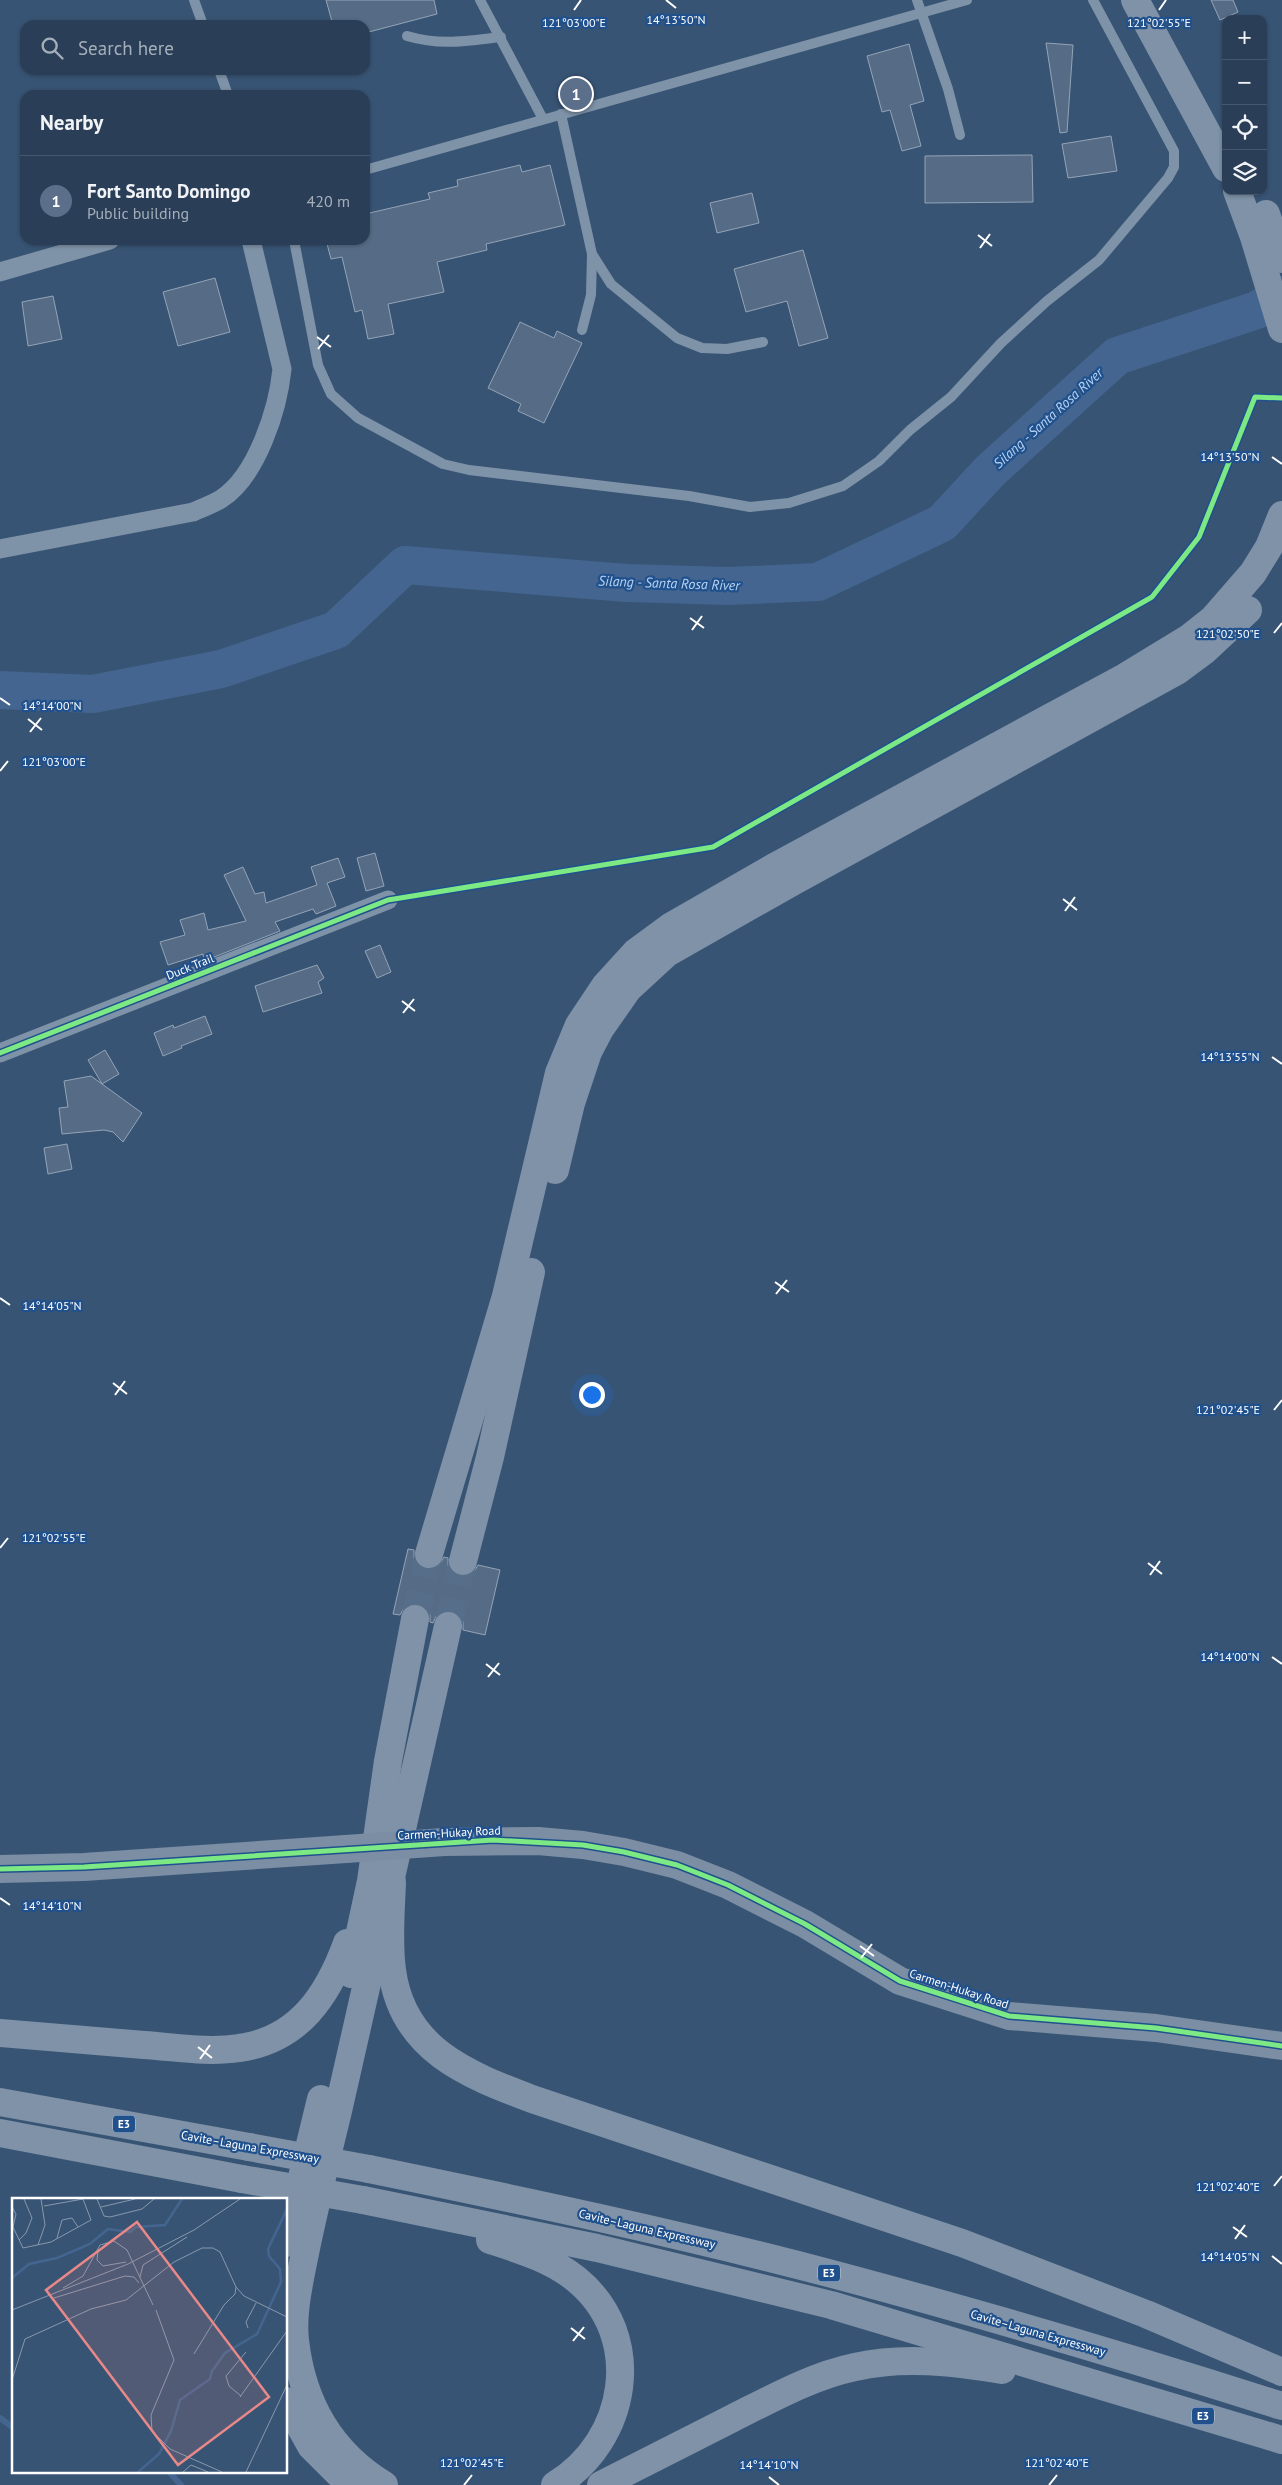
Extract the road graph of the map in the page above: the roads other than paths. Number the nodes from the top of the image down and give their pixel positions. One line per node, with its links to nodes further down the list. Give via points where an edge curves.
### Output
1 (194, 0): 9 (lane)
2 (480, 0): 11 (lane)
3 (917, 0): 8 (lane)
4 (967, 0): 8 (lane)
5 (1093, 0): 23 (lane, via 1174,151 1174,167 1099,260 1001,343 951,397 910,430 879,461 843,486 789,502 750,507 443,464 358,418 331,394 318,365)
6 (1135, 0): 18 (highway)
7 (1157, 0): 16 (highway)
8 (922, 12): 14 (lane); 17 (lane)
9 (201, 20)
10 (407, 36): 11 (lane, via 448,44)
11 (501, 37): 15 (lane)
12 (221, 75): 13 (lane)
13 (226, 90)
14 (561, 114): 15 (lane); 24 (lane)
15 (543, 119): 19 (lane)
16 (1222, 121)
17 (960, 135)
18 (1222, 161)
19 (370, 169)
20 (1249, 195): 25 (highway); 27 (highway)
21 (93, 245): 26 (street)
22 (252, 245): 31 (street, via 282,369 280,391 272,416 258,454 243,476 222,498 193,512)
23 (295, 245)
24 (592, 254): 28 (lane, via 591,295); 29 (lane, via 611,284 677,338 702,348 728,349)
25 (1282, 259)
26 (0, 272)
27 (1282, 329)
28 (582, 330)
29 (763, 342)
30 (1282, 515): 35 (highway, via 1269,547 1253,573 1213,619 1189,638 1125,677 670,927 636,952 605,986 579,1025 559,1073 506,1296)
31 (0, 549)
32 (1282, 562): 36 (highway, via 1249,609 1227,632 1177,671 686,940 648,968 628,989 588,1052 571,1104)
33 (388, 900): 34 (street, Duck Trail)
34 (0, 1053)
35 (429, 1554)
36 (463, 1561)
37 (415, 1619): 40 (highway, via 388,1761)
38 (448, 1626): 40 (highway)
39 (0, 1869): 42 (street, Carmen-Hukay Road, bridge, via 84,1867 444,1842 538,1841 583,1845 677,1866 728,1885 805,1924 900,1980 1009,2016 1156,2028)
40 (381, 1881): 41 (highway, via 324,1995 303,2018 267,2040 238,2048 210,2050); 46 (highway, via 351,1978); 47 (highway, via 396,1990 401,2005 422,2038 451,2064 532,2099 1066,2281); 53 (highway, via 295,2306 294,2337 300,2373 323,2427 342,2452)
41 (0, 2033)
42 (1282, 2046)
43 (0, 2102): 50 (highway, Cavite–Laguna Expressway / E3, bridge, via 533,2202 827,2273)
44 (0, 2133): 45 (highway, E3, bridge)
45 (363, 2200): 48 (highway, E3, via 709,2274 831,2305); 54 (highway, via 544,2258 578,2280 604,2312 618,2351 620,2378 616,2410 605,2435 588,2459)
46 (288, 2235)
47 (1282, 2372)
48 (1125, 2392): 51 (highway, E3); 55 (highway, via 938,2361 856,2366 799,2385)
49 (288, 2405): 52 (highway, via 311,2446)
50 (1282, 2406)
51 (1282, 2440)
52 (350, 2485)
53 (384, 2485)
54 (555, 2485)
55 (601, 2485)

